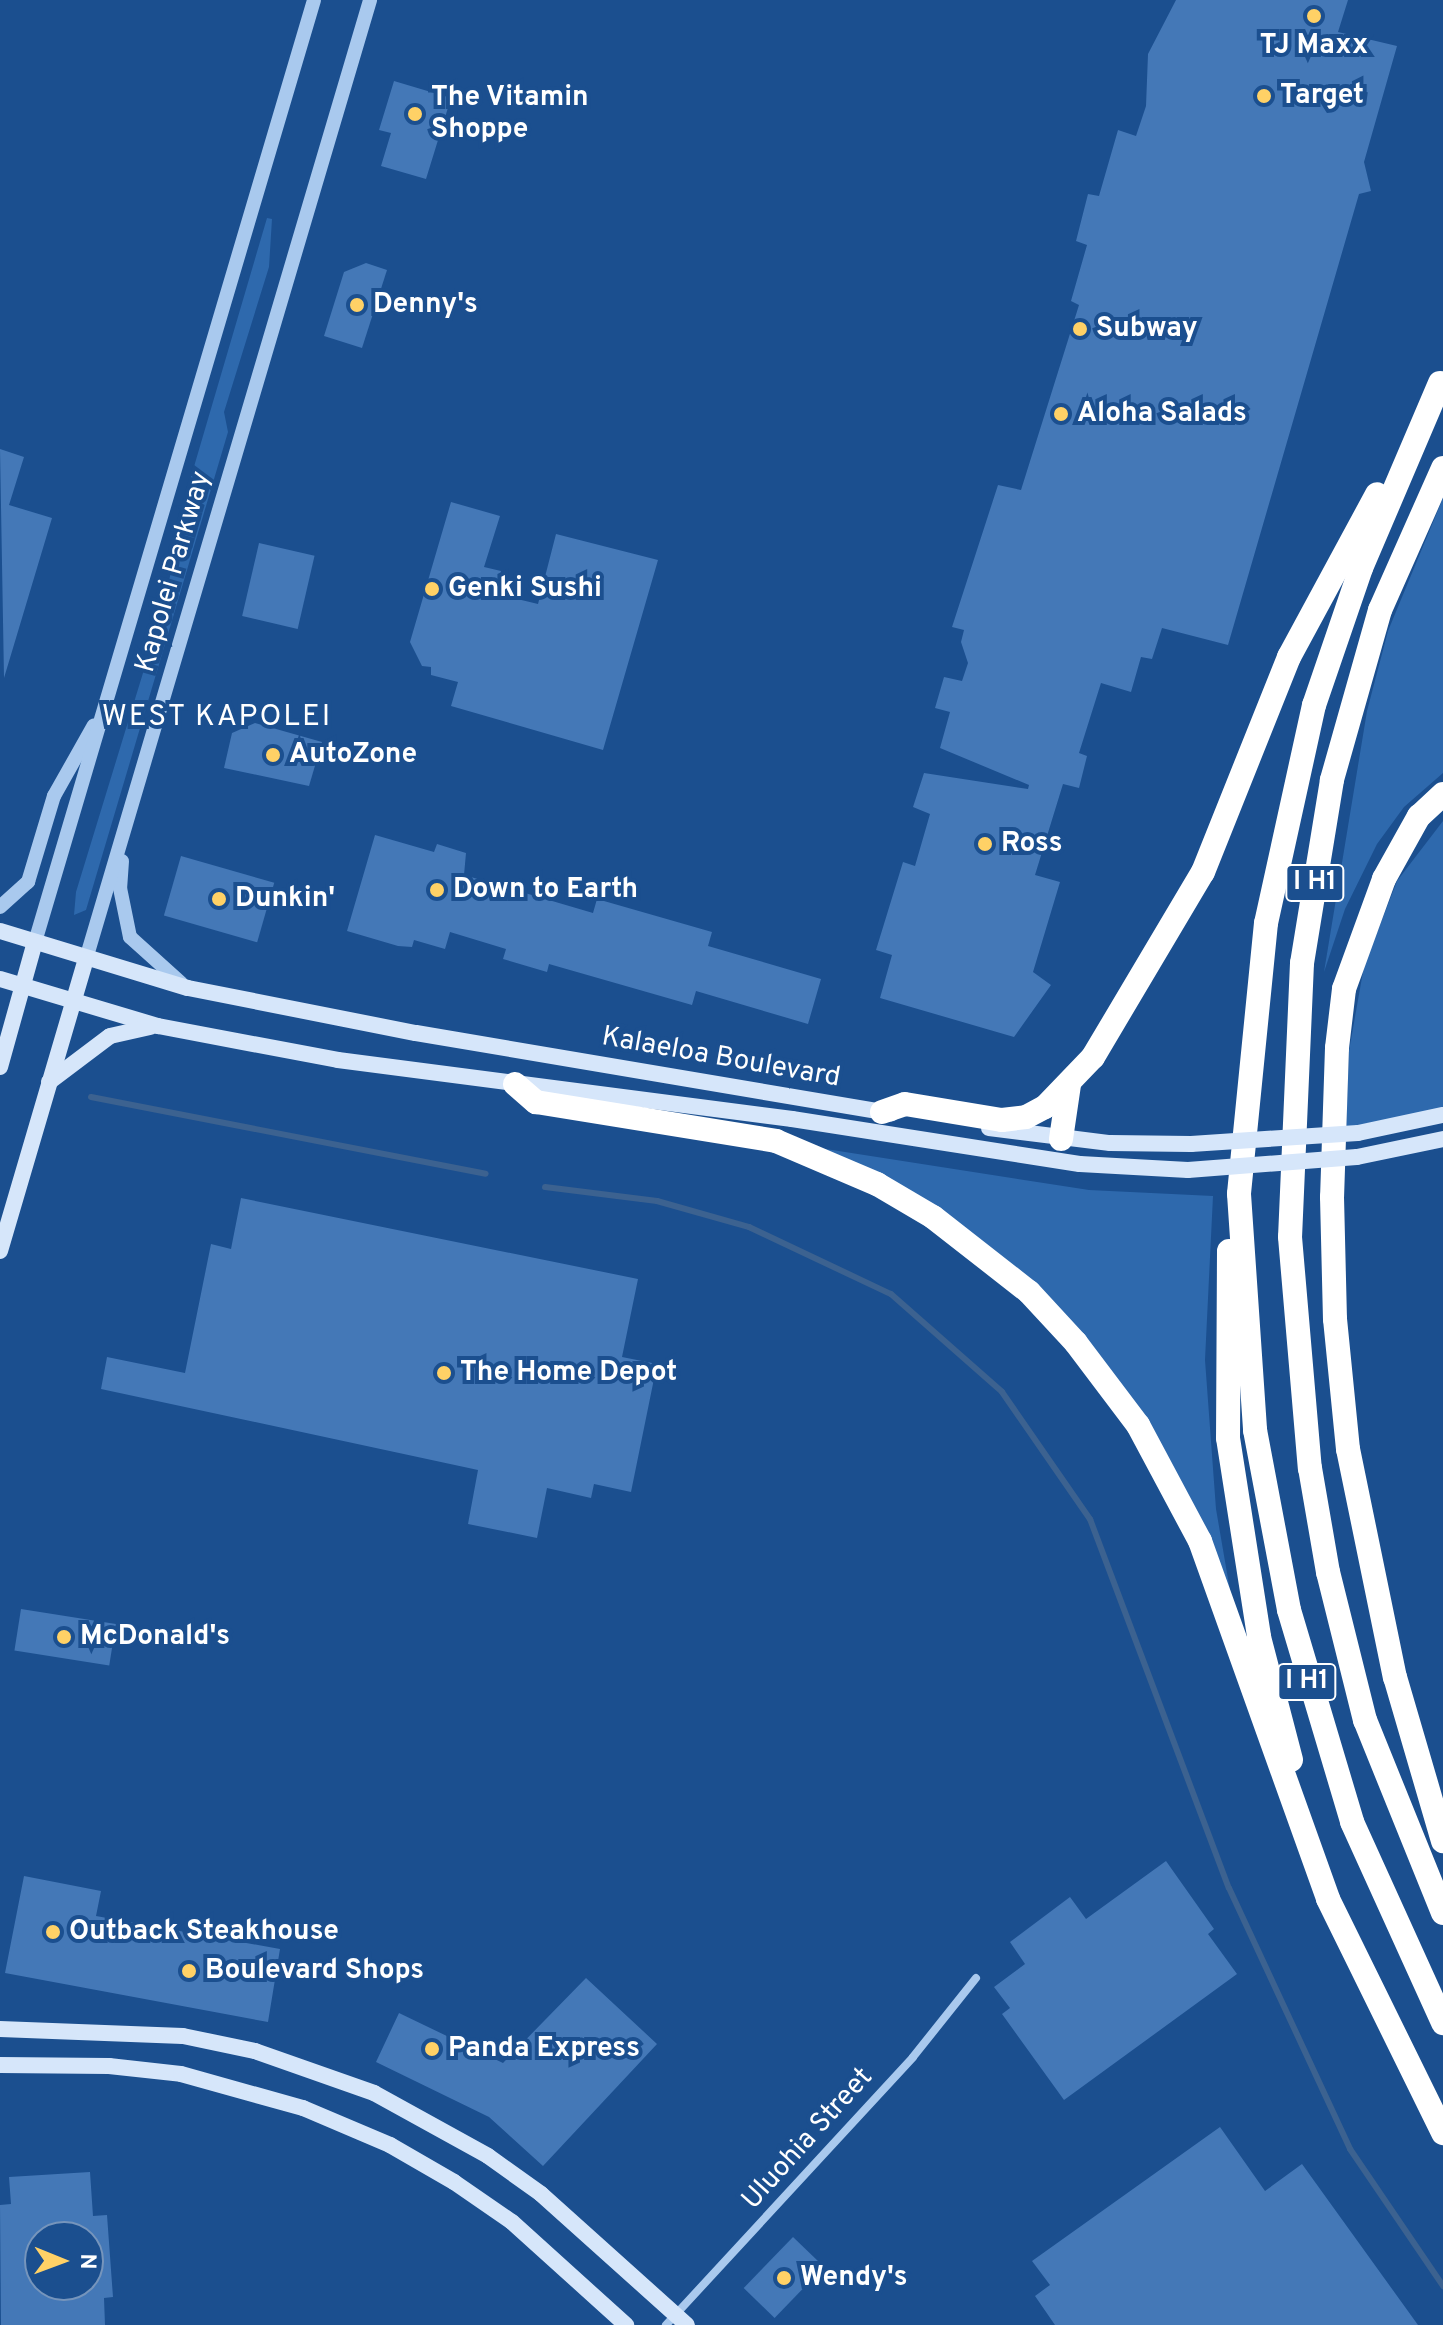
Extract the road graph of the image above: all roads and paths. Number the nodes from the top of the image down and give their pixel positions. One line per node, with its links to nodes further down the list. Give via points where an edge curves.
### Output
1 (314, 0): 5 (street, Kapolei Parkway)
2 (370, 0): 7 (street, Kapolei Parkway)
3 (1442, 381): 20 (highway, via 1289,657 1203,872 1175,926 1115,1026); 25 (highway, I H1, via 1366,554 1314,705 1266,923)
4 (1443, 468): 29 (highway, I H1, via 1380,610 1332,780 1302,963 1290,1237 1308,1453 1328,1572 1365,1720)
5 (106, 704): 8 (street, via 54,796 28,882); 10 (street, Kapolei Parkway)
6 (1443, 794): 27 (highway, via 1419,816 1384,879 1344,989 1332,1197 1335,1319 1348,1449 1395,1677)
7 (124, 832): 11 (street, Kapolei Parkway); 14 (street, via 120,888 130,937 144,955)
8 (0, 907)
9 (0, 931): 10 (main road, Kalaeloa Boulevard)
10 (35, 942): 11 (main road, Kalaeloa Boulevard); 13 (main road, Kapolei Parkway)
11 (86, 959): 14 (main road, Kalaeloa Boulevard); 15 (main road, Kapolei Parkway)
12 (0, 979): 13 (main road, Kalaeloa Boulevard)
13 (22, 986): 15 (main road, Kalaeloa Boulevard); 17 (main road, Kapolei Parkway)
14 (188, 988): 21 (main road, Kalaeloa Boulevard, via 416,1033)
15 (73, 1001): 16 (main road, Kalaeloa Boulevard); 18 (main road, Kapolei Parkway)
16 (158, 1026): 18 (main road, via 110,1036); 19 (main road, Kalaeloa Boulevard, via 338,1060)
17 (0, 1067)
18 (48, 1083): 26 (main road, Kapolei Parkway)
19 (515, 1084): 24 (main road, Kalaeloa Boulevard, bridge, via 1080,1164 1188,1170 1357,1157); 28 (highway, via 536,1102 776,1141 809,1154 877,1184 933,1217 1029,1292 1110,1382 1170,1479 1200,1541)
20 (1069, 1085): 21 (highway, via 1045,1107 1002,1120 905,1104); 23 (highway)
21 (882, 1112): 23 (main road, Kalaeloa Boulevard)
22 (1443, 1115): 23 (main road, Kalaeloa Boulevard, bridge, via 1358,1133 1191,1144)
23 (1061, 1139)
24 (1443, 1139)
25 (1239, 1194): 28 (highway, via 1227,1262 1228,1438 1259,1637); 31 (highway, I H1, via 1255,1430 1289,1610 1352,1822)
26 (0, 1251)
27 (1443, 1841)
28 (1328, 1899): 34 (highway)
29 (1443, 1913)
30 (976, 1978): 35 (street, Uluohia Street, via 913,2057)
31 (1443, 2023)
32 (0, 2029): 35 (main road, via 183,2036 255,2051 374,2093 488,2156 541,2194)
33 (0, 2065): 36 (main road, via 109,2066 181,2074 303,2108 390,2145 454,2182 512,2222)
34 (1439, 2126)
35 (677, 2322)
36 (626, 2325)

